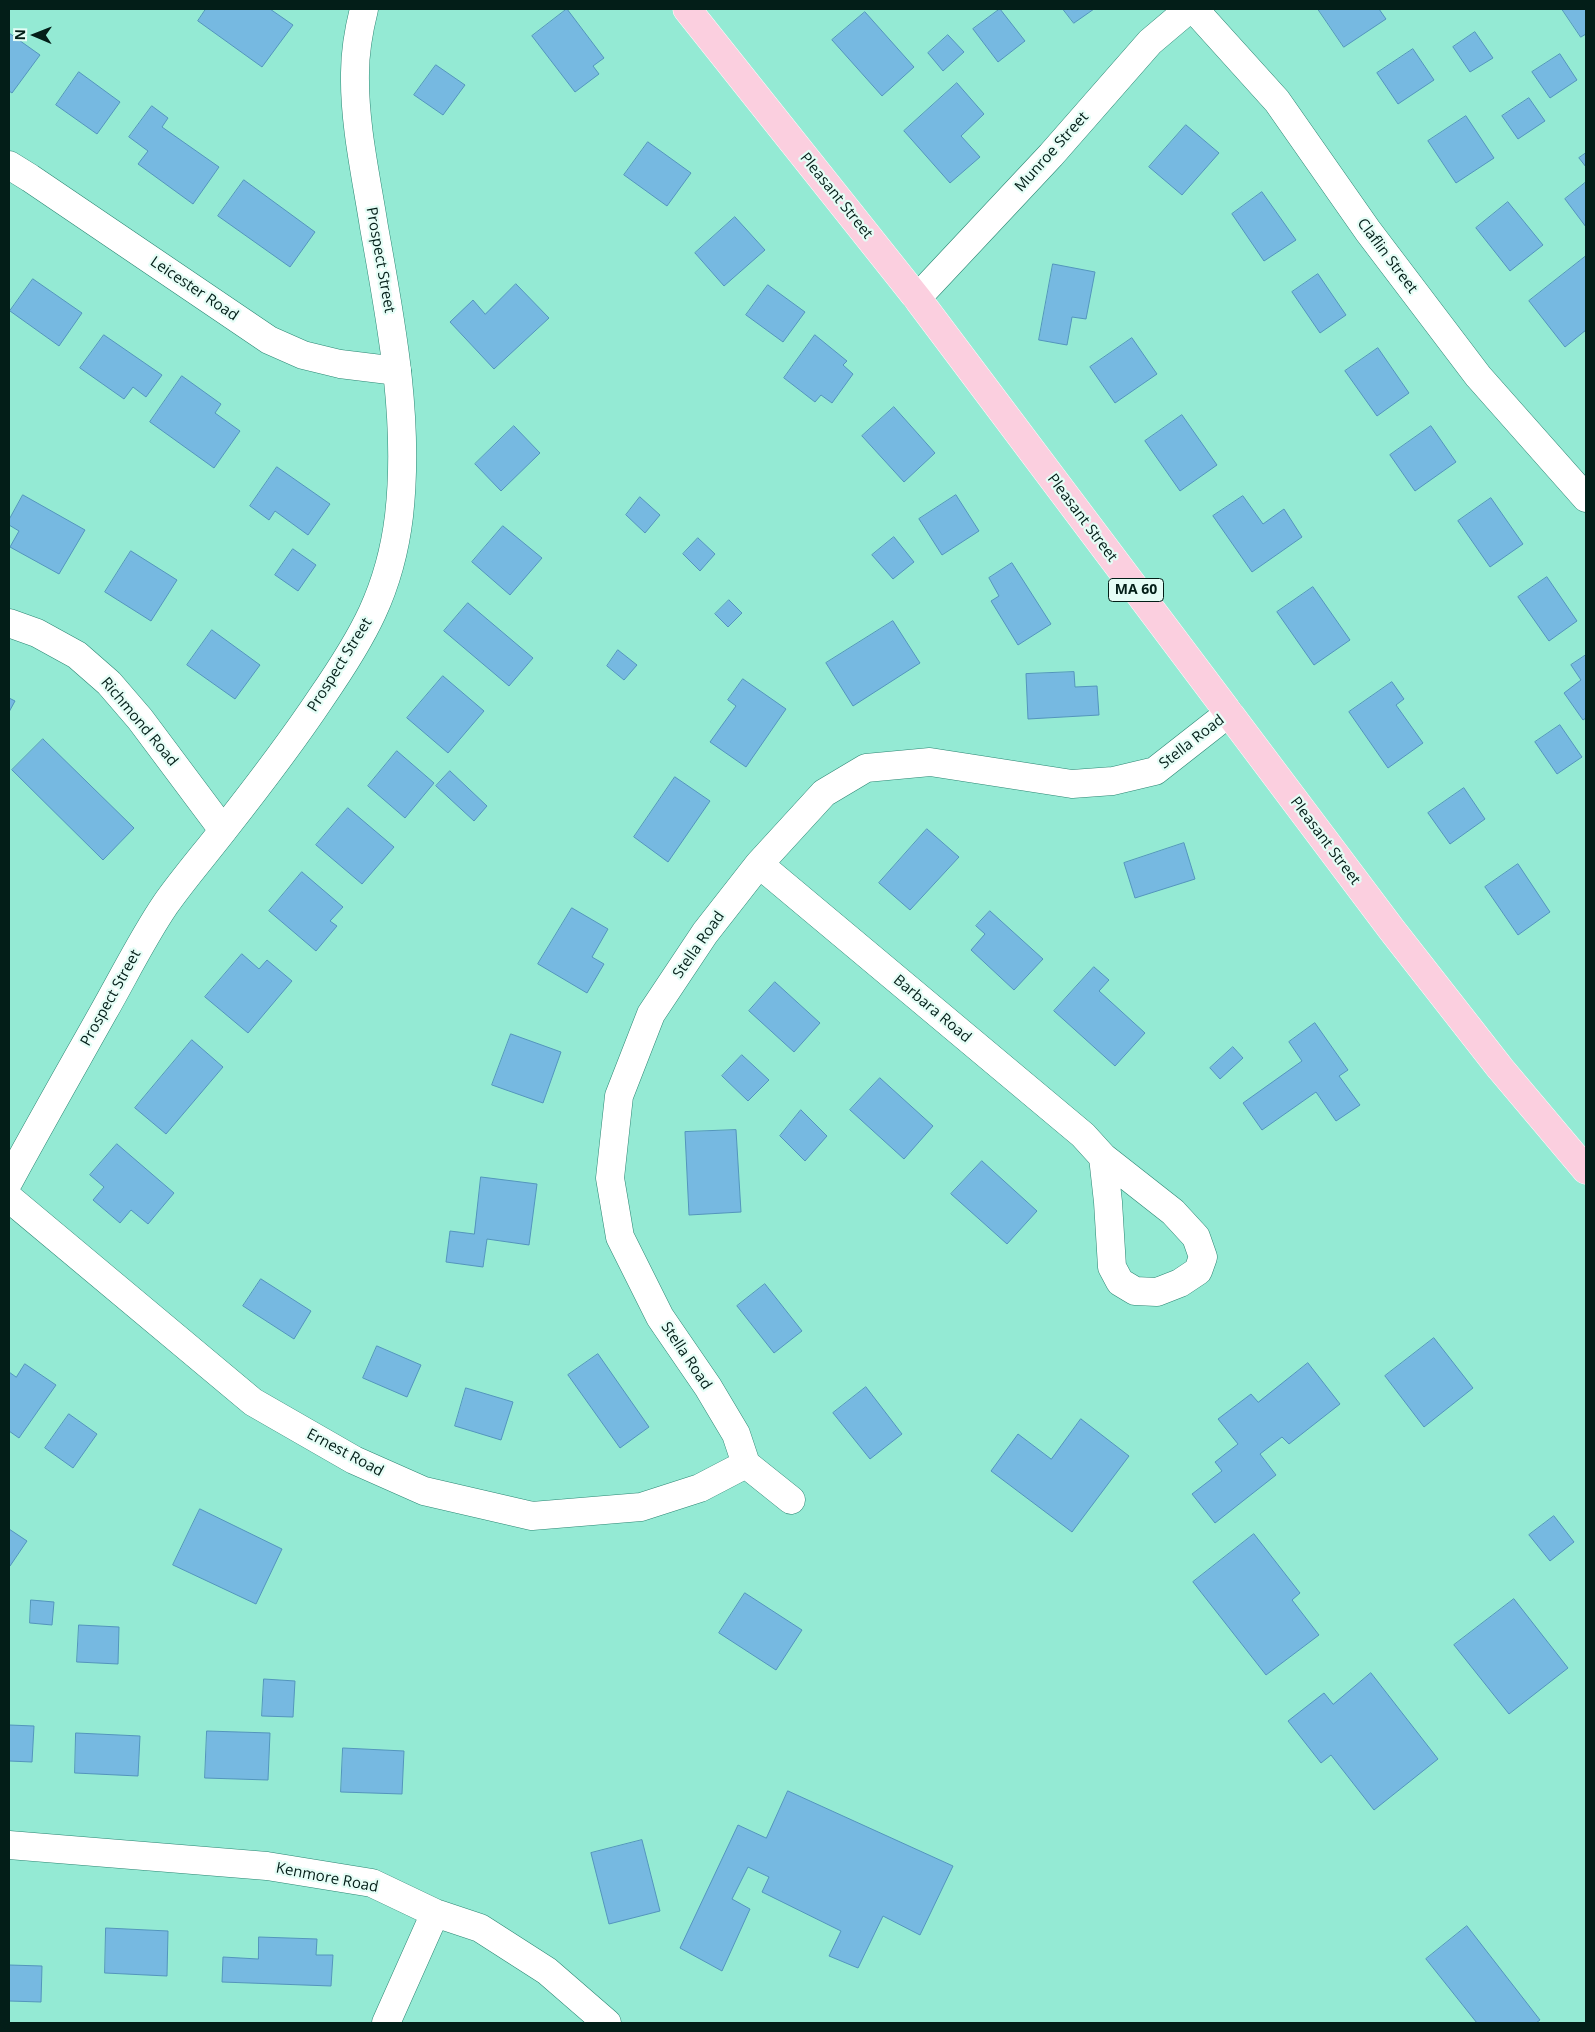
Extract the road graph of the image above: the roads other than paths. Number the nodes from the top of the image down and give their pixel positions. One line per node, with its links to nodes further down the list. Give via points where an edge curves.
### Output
1 (364, 9): 7 (street, Prospect Street, via 354,70 357,110)
2 (687, 9): 6 (main road, Pleasant Street / MA 60)
3 (1189, 9): 6 (street, Munroe Street, via 1150,42 1051,155)
4 (1194, 9): 8 (street, Claflin Street, via 1278,101 1368,231 1478,376)
5 (9, 165): 7 (street, Leicester Road, via 269,340 303,355 340,364)
6 (917, 298): 10 (main road, Pleasant Street / MA 60)
7 (397, 371): 11 (street, Prospect Street, via 403,471 392,562 380,596 340,671)
8 (1586, 498)
9 (9, 623): 11 (street, Richmond Road, via 37,633 76,654 109,683)
10 (1229, 713): 12 (street, Stella Road, via 1155,771 1113,781 1072,784 930,762 866,768 824,794); 14 (main road, Pleasant Street / MA 60, via 1483,1047)
11 (223, 830): 15 (street, Prospect Street, via 192,868 144,939)
12 (759, 864): 13 (street, Barbara Road, via 1083,1135); 17 (street, Stella Road, via 705,933 651,1014 619,1096 610,1178 620,1238 660,1317 736,1434)
13 (1103, 1157): 13 (street, Barbara Road, via 1112,1267 1120,1282 1135,1291 1157,1292 1198,1271 1203,1257 1196,1237 1173,1212)
14 (1586, 1170)
15 (9, 1181)
16 (9, 1198): 17 (street, Ernest Road, via 253,1402 354,1460 424,1492 532,1516 641,1507 700,1488)
17 (746, 1464): 18 (street)
18 (791, 1500)
19 (9, 1845): 20 (street, Kenmore Road, via 267,1866 372,1883)
20 (435, 1913): 21 (street); 22 (street, Kenmore Road, via 480,1928 547,1971)
21 (386, 2023)
22 (607, 2023)

